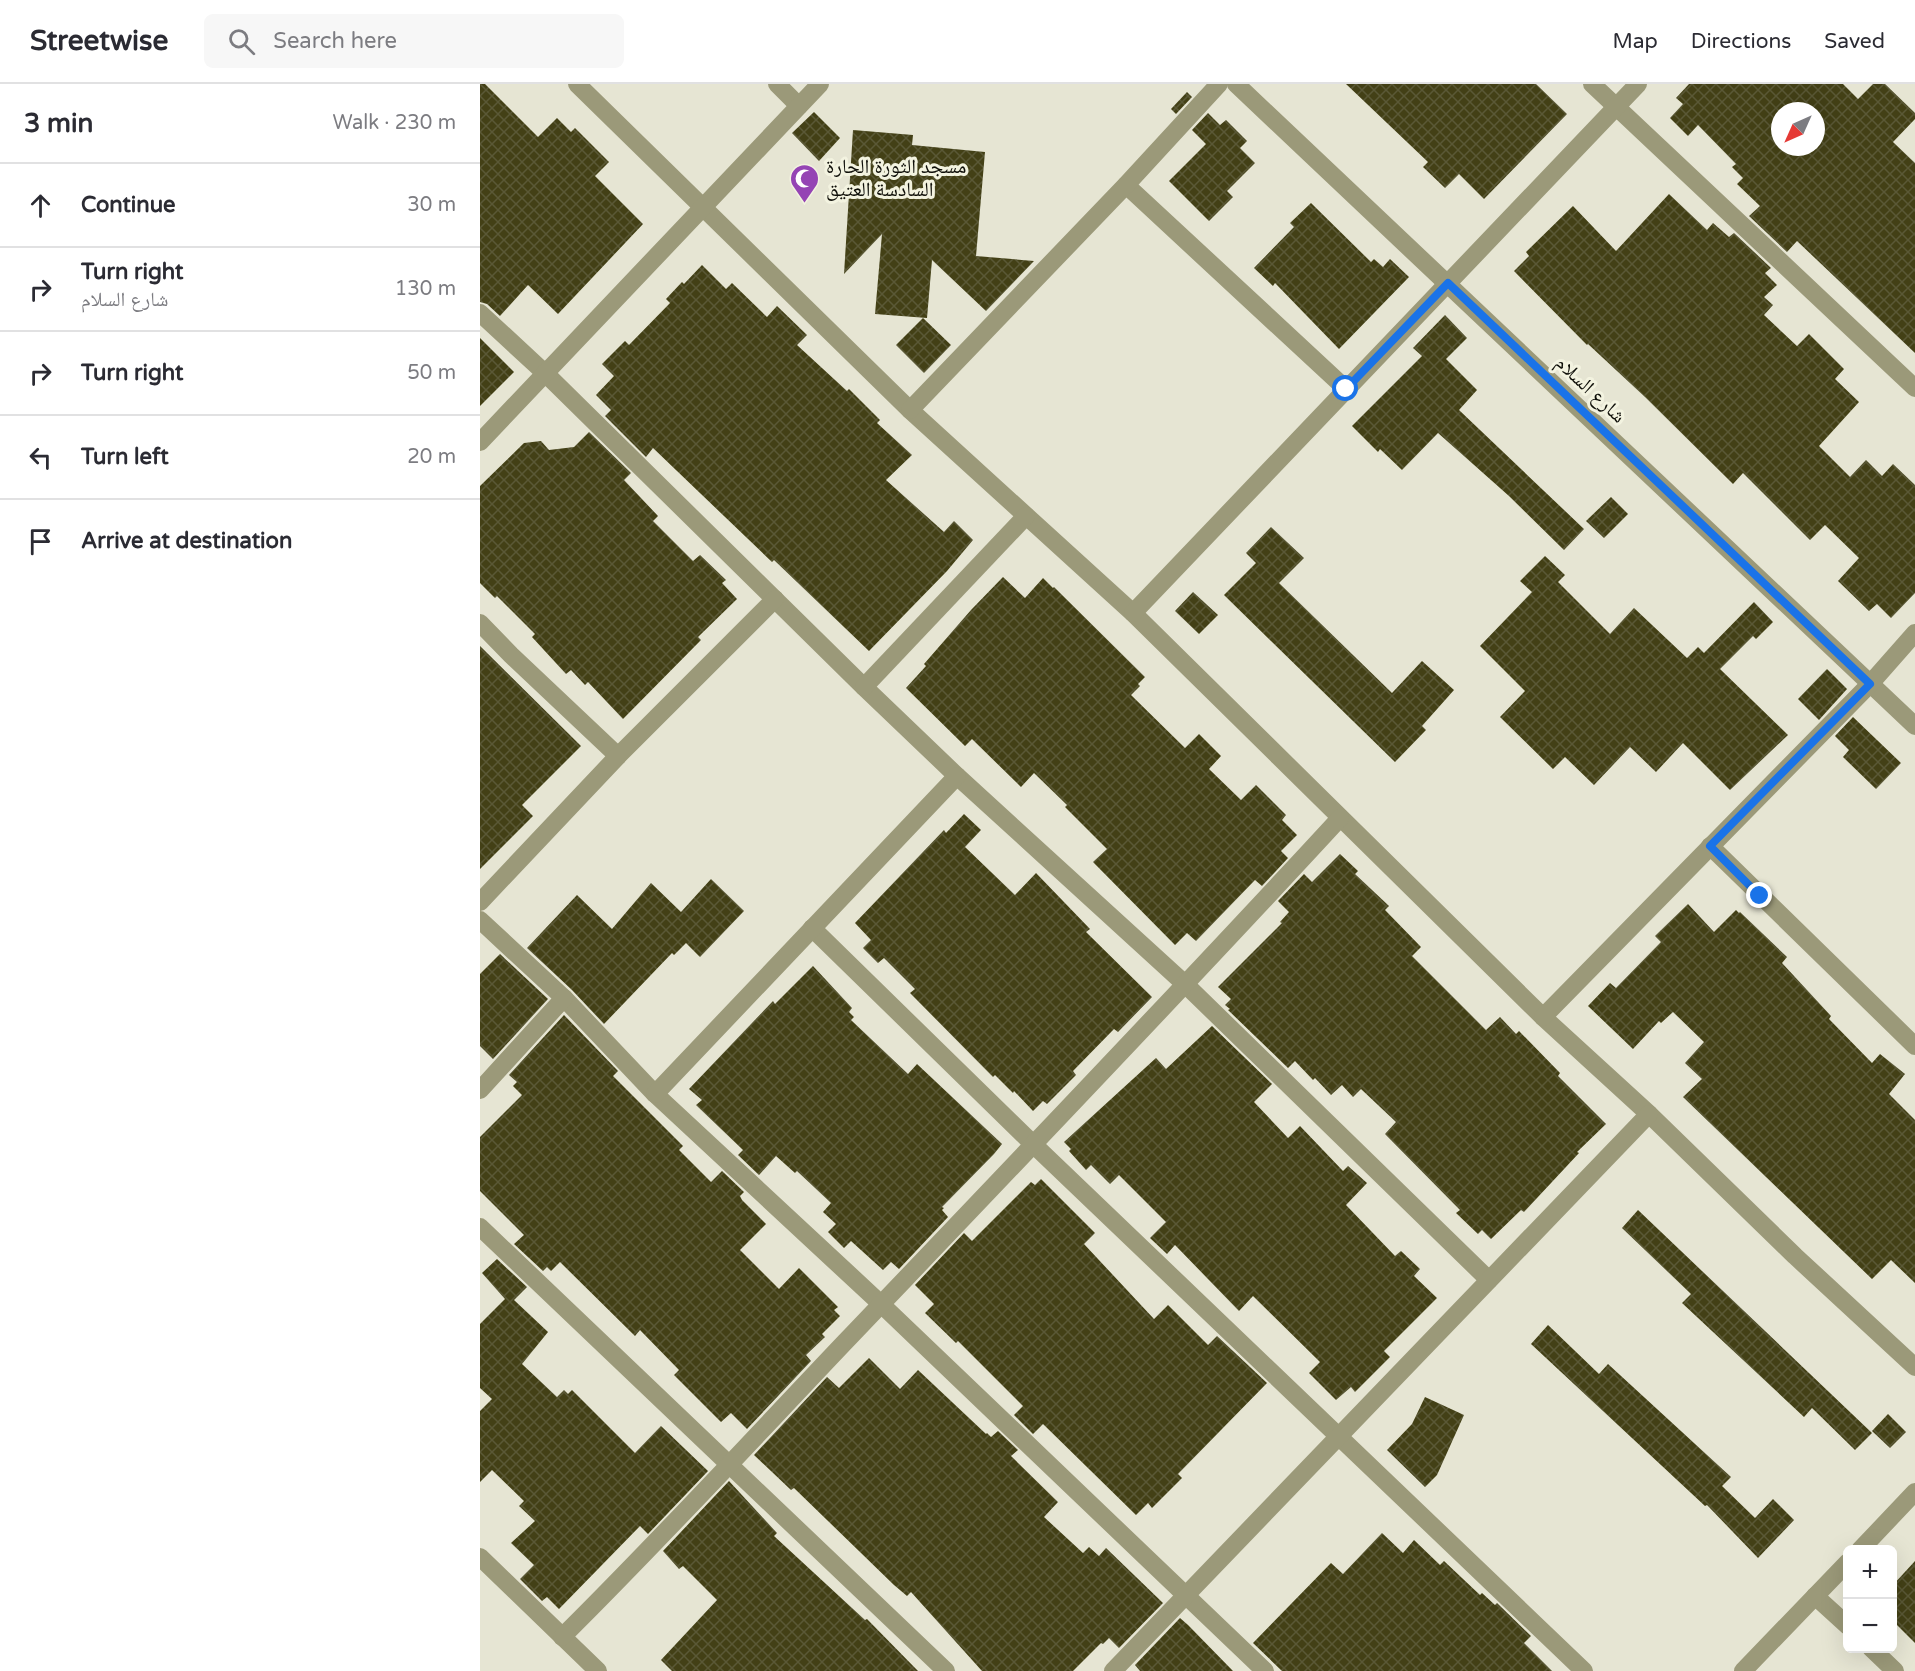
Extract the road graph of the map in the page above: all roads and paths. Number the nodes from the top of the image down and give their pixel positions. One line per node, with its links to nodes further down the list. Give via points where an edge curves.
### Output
1 (577, 84): 11 (street)
2 (777, 84): 8 (street)
3 (820, 84): 8 (street)
4 (1219, 84): 10 (street)
5 (1236, 84): 12 (street, شارع السلام)
6 (1592, 84): 9 (street)
7 (1638, 84): 9 (street)
8 (799, 106): 11 (street)
9 (1616, 107): 12 (street); 15 (street)
10 (1126, 185): 16 (street); 17 (street)
11 (702, 207): 14 (street); 17 (street)
12 (1448, 283): 16 (street); 24 (street, شارع السلام)
13 (480, 313): 14 (street)
14 (546, 374): 18 (street); 20 (street)
15 (1915, 388)
16 (1346, 389): 21 (street)
17 (910, 410): 19 (street)
18 (480, 442)
19 (1026, 516): 21 (street); 25 (street)
20 (776, 599): 25 (street); 27 (street)
21 (1133, 613): 29 (street)
22 (480, 623): 27 (street)
23 (1915, 633): 24 (street)
24 (1870, 684): 26 (street, شارع السلام); 30 (street)
25 (864, 687): 28 (street)
26 (1915, 726)
27 (618, 756): 31 (street)
28 (957, 776): 33 (street); 34 (street)
29 (1340, 818): 34 (street); 36 (street)
30 (1710, 846): 36 (street); 37 (street)
31 (480, 902)
32 (480, 920): 35 (street)
33 (812, 928): 39 (street); 41 (street)
34 (1186, 985): 41 (street); 43 (street)
35 (564, 998): 38 (street); 39 (street)
36 (1543, 1017): 40 (street)
37 (1915, 1046)
38 (480, 1090)
39 (655, 1094): 44 (street)
40 (1649, 1114): 43 (street); 45 (street)
41 (1034, 1144): 44 (street); 46 (street)
42 (480, 1227): 47 (street)
43 (1489, 1280): 46 (street)
44 (881, 1305): 47 (street); 52 (street)
45 (1915, 1367)
46 (1338, 1436): 52 (street); 61 (street)
47 (729, 1463): 55 (street); 58 (street)
48 (1915, 1492): 49 (street)
49 (1865, 1545)
50 (480, 1557): 55 (street)
51 (1843, 1567): 53 (street)
52 (1185, 1595): 59 (street); 60 (street)
53 (1815, 1596): 54 (street); 62 (street)
54 (1843, 1621)
55 (562, 1637): 57 (street)
56 (1876, 1653): 63 (street)
57 (598, 1671)
58 (946, 1671)
59 (1113, 1671)
60 (1265, 1671)
61 (1584, 1671)
62 (1743, 1671)
63 (1895, 1671)

